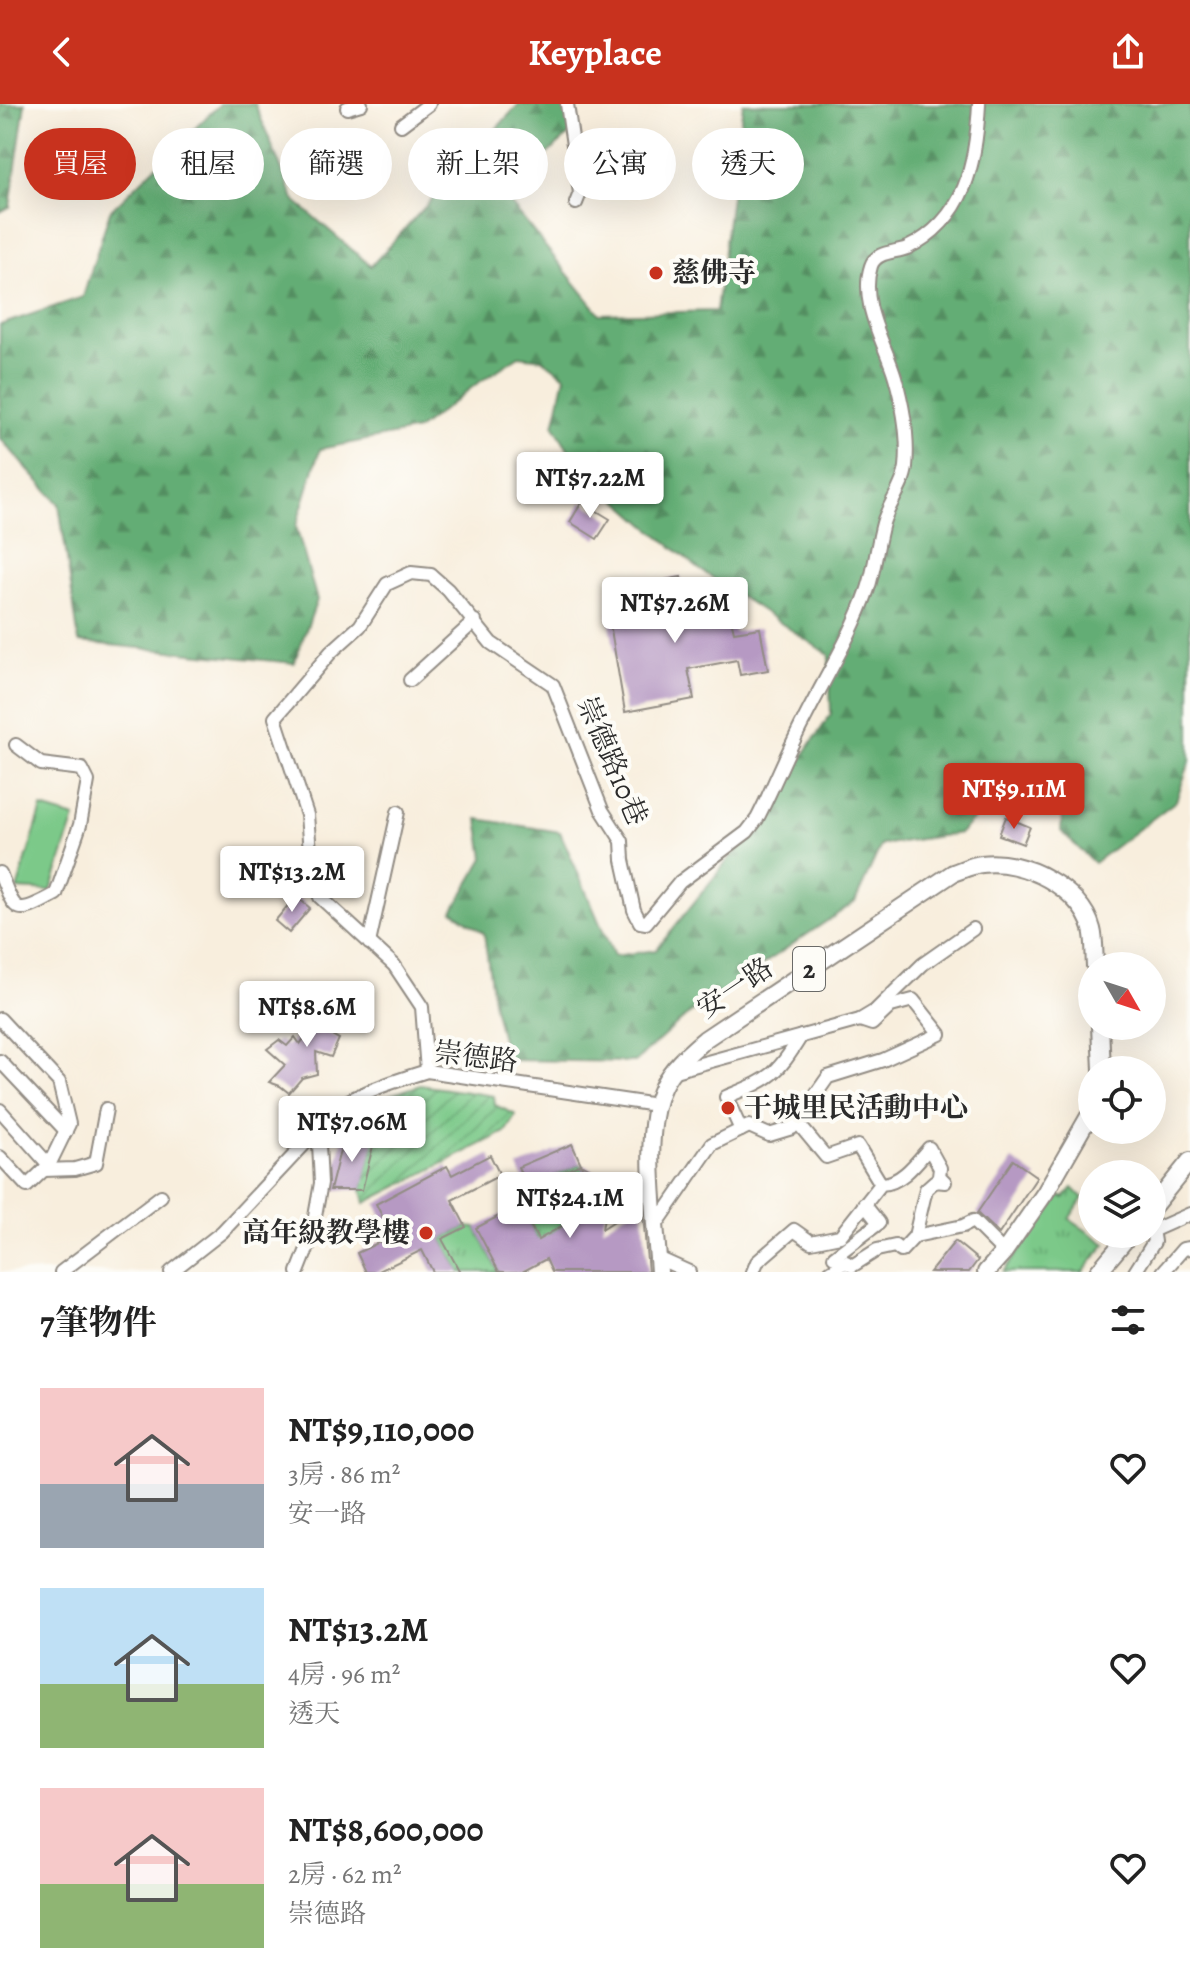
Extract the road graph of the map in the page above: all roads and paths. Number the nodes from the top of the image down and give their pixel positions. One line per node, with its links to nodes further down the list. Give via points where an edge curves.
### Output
1 (361, 104): 5 (street)
2 (429, 104): 6 (street)
3 (567, 104): 7 (street, via 580,193)
4 (979, 104): 8 (street, 崇德路10巷, via 970,176 954,206 931,232 871,264 868,295 895,378 905,425 906,470 883,521 868,588 757,819 680,882 646,923 634,910 622,841 602,810 553,685 491,643)
5 (347, 108)
6 (401, 125)
7 (576, 203)
8 (475, 621): 9 (street); 14 (street, 崇德路10巷, via 431,575 411,573 387,584 360,626 275,718 307,815 312,876 320,897)
9 (410, 680)
10 (16, 745): 12 (street, via 41,764 82,769 88,781 80,825 56,894 27,909 15,907)
11 (398, 812): 14 (street)
12 (0, 873)
13 (973, 929): 17 (street, via 923,964)
14 (369, 943): 20 (street, 崇德路10巷, via 394,965 422,1007)
15 (1094, 952): 21 (main road, 安一路 / 2, via 1092,929 1077,903 1042,876 984,863 953,873 717,1031)
16 (0, 1019): 28 (street, via 59,1082)
17 (860, 1020): 18 (street); 26 (street, via 872,1024 891,1006 913,1000 940,1034 828,1077)
18 (801, 1036): 21 (street); 27 (street, via 768,1079 726,1097)
19 (0, 1061): 28 (street)
20 (427, 1071): 22 (street, 崇德路); 25 (street, 崇德路, via 355,1097)
21 (671, 1072): 22 (main road, 安一路 / 2)
22 (656, 1105): 39 (main road, 安一路 / 2)
23 (106, 1109): 32 (street, via 96,1163)
24 (0, 1110): 32 (street)
25 (327, 1118): 49 (street, 崇德路, via 222,1232); 50 (street, via 319,1144 321,1183 311,1239)
26 (797, 1122): 27 (street, via 769,1135 749,1126); 33 (street, via 826,1157 858,1146)
27 (741, 1130): 39 (street, via 712,1144)
28 (66, 1131): 32 (street)
29 (1078, 1135): 42 (main road, via 1045,1193)
30 (0, 1157): 32 (street, via 27,1186)
31 (1190, 1161): 34 (main road)
32 (46, 1168)
33 (881, 1184): 36 (street); 40 (street, via 910,1170 929,1148 945,1182 935,1181 926,1189)
34 (1166, 1191)
35 (161, 1196): 48 (street)
36 (864, 1204): 41 (street, via 840,1236); 47 (street, via 879,1223)
37 (1190, 1214): 38 (street)
38 (1166, 1224)
39 (656, 1225): 46 (main road, 安一路 / 2)
40 (915, 1236): 42 (street, via 973,1221); 47 (street, via 901,1251 895,1246 852,1266)
41 (821, 1241): 47 (street); 52 (street, via 811,1242 794,1230 757,1262)
42 (999, 1247): 53 (main road)
43 (1118, 1248): 54 (main road)
44 (1150, 1248): 55 (street)
45 (1190, 1248): 56 (street)
46 (658, 1265): 51 (street)
47 (835, 1265)
48 (61, 1272)
49 (171, 1272)
50 (298, 1272)
51 (689, 1272)
52 (753, 1272)
53 (986, 1272)
54 (1098, 1272)
55 (1135, 1272)
56 (1163, 1272)

